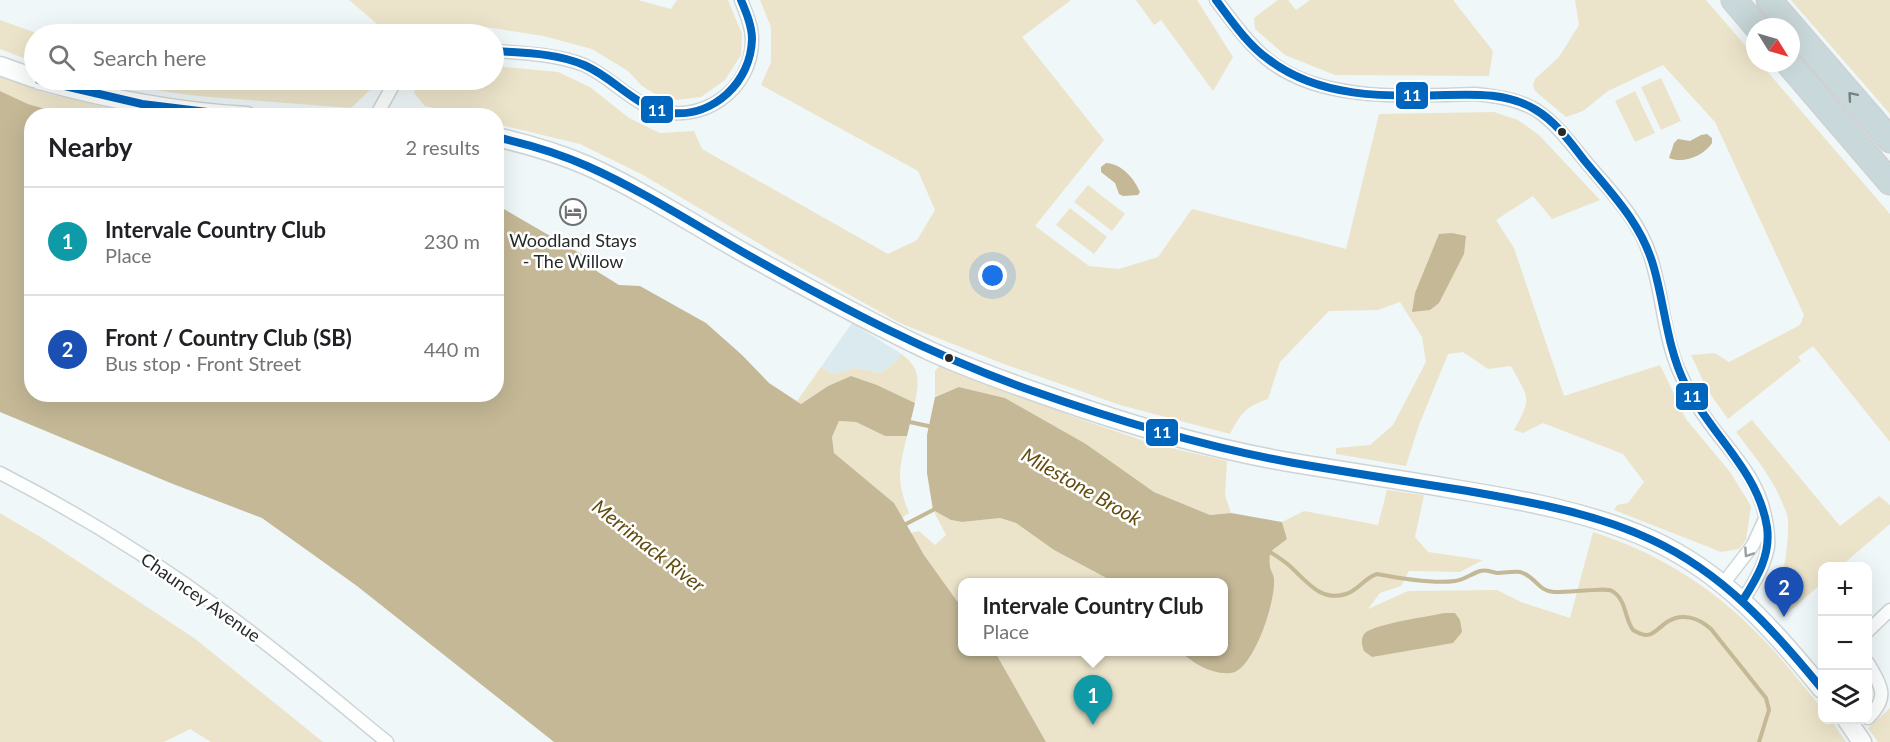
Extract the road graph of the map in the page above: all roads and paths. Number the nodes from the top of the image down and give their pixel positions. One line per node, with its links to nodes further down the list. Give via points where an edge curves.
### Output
1 (741, 0): 6 (street, via 753,38 748,66 729,94 694,112 653,109 583,65)
2 (1216, 0): 18 (street, via 1245,38 1269,60 1320,87 1356,93 1494,96 1524,104 1550,121 1619,200 1644,238 1679,370 1698,406 1753,479)
3 (1734, 0): 5 (highway)
4 (1769, 0): 15 (highway, one-way to 4)
5 (1749, 18)
6 (504, 52)
7 (0, 66): 9 (main road)
8 (1796, 72): 16 (highway)
9 (24, 74)
10 (77, 90): 12 (main road)
11 (390, 90): 13 (street)
12 (164, 108)
13 (380, 108)
14 (504, 139): 19 (main road, via 564,156 609,176 879,326 970,368 1030,390 1139,427 1213,446 1513,499 1593,518 1652,540)
15 (1890, 140)
16 (1890, 182)
17 (0, 473): 26 (street, Chauncey Avenue, via 183,583 294,665)
18 (1765, 518): 19 (street, one-way to 19, via 1753,545); 20 (street, via 1768,545 1764,561)
19 (1723, 584): 20 (main road)
20 (1743, 600): 24 (main road)
21 (1890, 610): 22 (street)
22 (1872, 627)
23 (1872, 670): 25 (street, via 1881,686 1881,703)
24 (1818, 683)
25 (1859, 726)
26 (387, 742)

